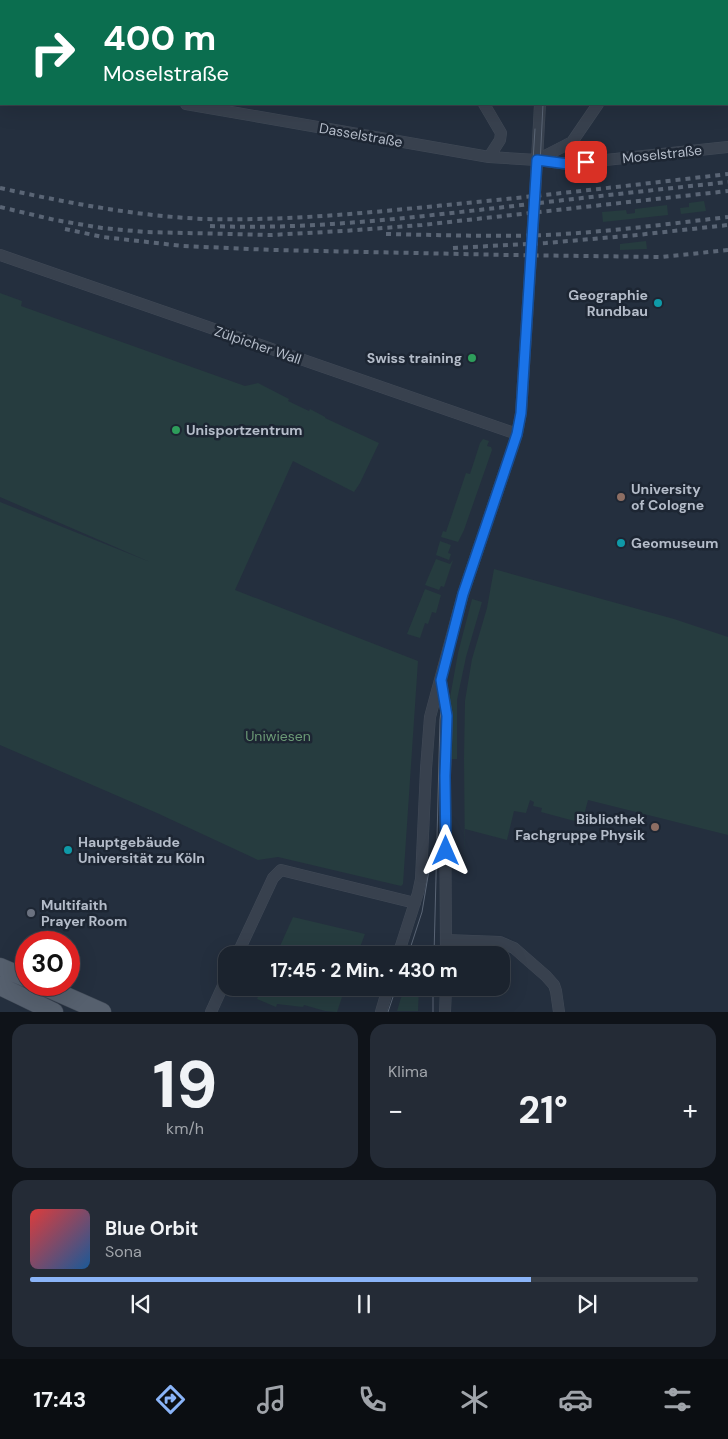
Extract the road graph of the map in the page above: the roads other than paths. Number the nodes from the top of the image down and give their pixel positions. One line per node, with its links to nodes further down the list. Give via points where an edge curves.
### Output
1 (197, 105): 5 (street, Dasselstraße)
2 (485, 105): 7 (street, via 502,134)
3 (540, 105): 8 (street)
4 (597, 105): 8 (street, via 572,142)
5 (243, 109): 7 (street, Dasselstraße)
6 (728, 147): 8 (street, Moselstraße, via 568,164)
7 (489, 157): 8 (street, Dasselstraße)
8 (537, 160): 10 (street, via 523,387)
9 (0, 255): 10 (street, Zülpicher Wall)
10 (517, 434): 11 (street, via 468,578)
11 (441, 680): 12 (street, via 430,717 421,879); 13 (street, via 447,716)
12 (415, 902): 14 (street, via 281,870 274,878); 15 (street)
13 (446, 940): 16 (street); 29 (street, via 500,942 514,948 554,985)
14 (241, 946)
15 (401, 946)
16 (446, 946)
17 (0, 967): 18 (main road)
18 (15, 973)
19 (0, 986): 24 (main road)
20 (66, 996): 25 (main road)
21 (218, 996): 26 (street)
22 (386, 996): 27 (street)
23 (446, 996): 28 (street)
24 (54, 1012)
25 (102, 1012)
26 (211, 1012)
27 (381, 1012)
28 (446, 1012)
29 (559, 1012)

